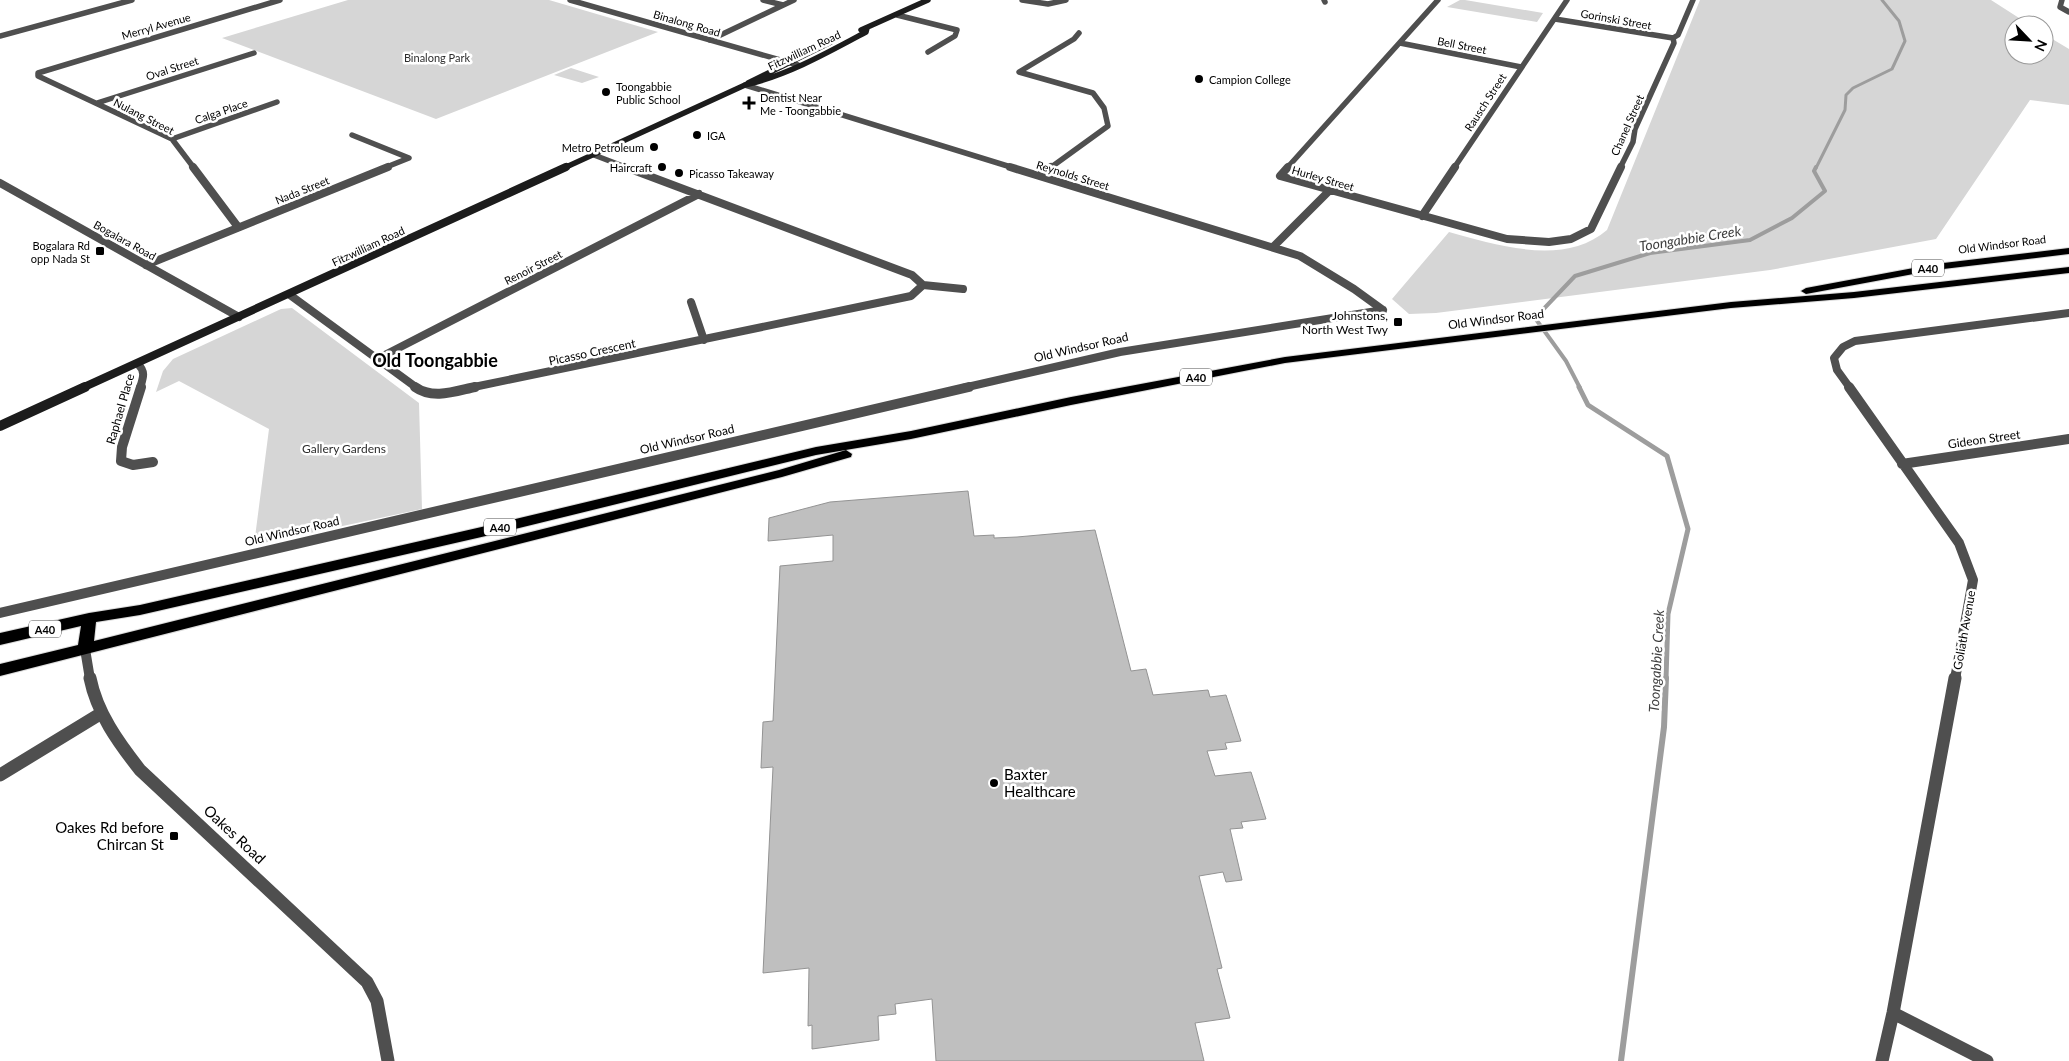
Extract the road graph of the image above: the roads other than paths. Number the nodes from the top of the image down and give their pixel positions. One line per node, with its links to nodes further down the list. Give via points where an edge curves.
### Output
1 (132, 0): 19 (street)
2 (280, 0): 28 (street, Merryl Avenue)
3 (570, 0): 21 (street, Binalong Road)
4 (763, 0): 13 (street)
5 (794, 0): 13 (street)
6 (928, 0): 15 (main road, Fitzwilliam Road)
7 (1022, 0): 8 (street, via 1048,4)
8 (1066, 0)
9 (1438, 0): 22 (street, Hurley Street)
10 (1566, 0): 16 (street, Rausch Street)
11 (1693, 0): 20 (street, Chanel Street, via 1678,35)
12 (2062, 0): 14 (street, via 2060,7)
13 (783, 5): 21 (street)
14 (2069, 12)
15 (897, 14): 17 (main road, Fitzwilliam Road); 23 (street, via 957,30 955,36)
16 (1555, 19): 20 (street, Gorinski Street); 27 (street, Rausch Street)
17 (867, 28): 25 (main road, Fitzwilliam Road); 26 (main road, Fitzwilliam Road, via 866,32 850,41)
18 (1079, 33): 35 (street, via 1019,72 1093,93 1100,100 1108,126)
19 (0, 36)
20 (1673, 38): 41 (street, Chanel Street, via 1674,43 1635,129 1633,142 1594,224 1585,234)
21 (710, 40): 25 (street, Binalong Road)
22 (1400, 43): 27 (street, Bell Street); 37 (street, Hurley Street, via 1280,176)
23 (928, 52)
24 (254, 53): 31 (street, Oval Street)
25 (788, 62): 26 (street, Binalong Road); 29 (main road, Fitzwilliam Road)
26 (798, 65): 29 (main road, Fitzwilliam Road, via 762,83)
27 (1521, 66): 39 (street, Rausch Street)
28 (38, 73): 31 (street, Nulang Street, via 38,76)
29 (745, 85): 34 (main road, Fitzwilliam Road); 35 (street, Reynolds Street)
30 (277, 102): 33 (street, Calga Place)
31 (97, 103): 33 (street, Nulang Street)
32 (352, 135): 40 (street, Nada Street, via 409,158)
33 (172, 139): 40 (street, Nulang Street)
34 (594, 155): 38 (street); 48 (main road, Fitzwilliam Road)
35 (1040, 175): 42 (street, Reynolds Street)
36 (0, 183): 44 (street, Bogalara Road)
37 (1330, 190): 39 (street, Hurley Street); 42 (street)
38 (699, 194): 46 (street, via 912,275); 55 (street, Renoir Street)
39 (1422, 216): 41 (street, Hurley Street, via 1507,239)
40 (238, 227): 44 (street, Nada Street)
41 (1562, 241)
42 (1273, 247): 51 (street, Reynolds Street, via 1300,256)
43 (2069, 250): 50 (highway, Old Windsor Road / A40, via 1935,267)
44 (146, 265): 53 (street, Bogalara Road)
45 (2069, 270): 50 (highway, Old Windsor Road / A40, via 1854,295)
46 (924, 285): 47 (street); 54 (street, Picasso Crescent, via 911,296)
47 (963, 289)
48 (290, 295): 53 (main road, Fitzwilliam Road); 55 (street, Picasso Crescent)
49 (691, 302): 54 (street)
50 (1731, 305): 58 (highway, Old Windsor Road / A40, via 1285,360)
51 (1383, 310): 62 (street, Old Windsor Road, via 1120,352)
52 (2069, 313): 61 (street, Goliath Avenue, via 1864,338 1848,342 1839,350 1834,358 1837,370)
53 (240, 317): 56 (main road, Fitzwilliam Road)
54 (704, 340): 55 (street, Picasso Crescent, via 438,395 420,391)
55 (377, 359)
56 (138, 364): 57 (main road, Fitzwilliam Road); 60 (street, Raphael Place, via 144,376 120,461 133,465)
57 (0, 426)
58 (911, 435): 63 (highway, Old Windsor Road / A40, via 816,452 140,610); 65 (highway, Old Windsor Road / A40, via 772,475)
59 (2069, 439): 61 (street, Gideon Street)
60 (153, 462)
61 (1902, 464): 69 (street, Goliath Avenue, via 1959,543 1973,580)
62 (0, 614)
63 (89, 618): 64 (highway, Old Windsor Road / A40); 65 (highway, Oakes Road)
64 (0, 639)
65 (85, 649): 66 (highway, Old Windsor Road / A40); 67 (street, Oakes Road, via 86,667)
66 (0, 670)
67 (100, 714): 68 (street); 70 (street, Oakes Road, via 140,770 367,982 377,1001)
68 (0, 776)
69 (1893, 1013): 71 (street, Goliath Avenue); 72 (street)
70 (388, 1061)
71 (1882, 1061)
72 (1987, 1061)

